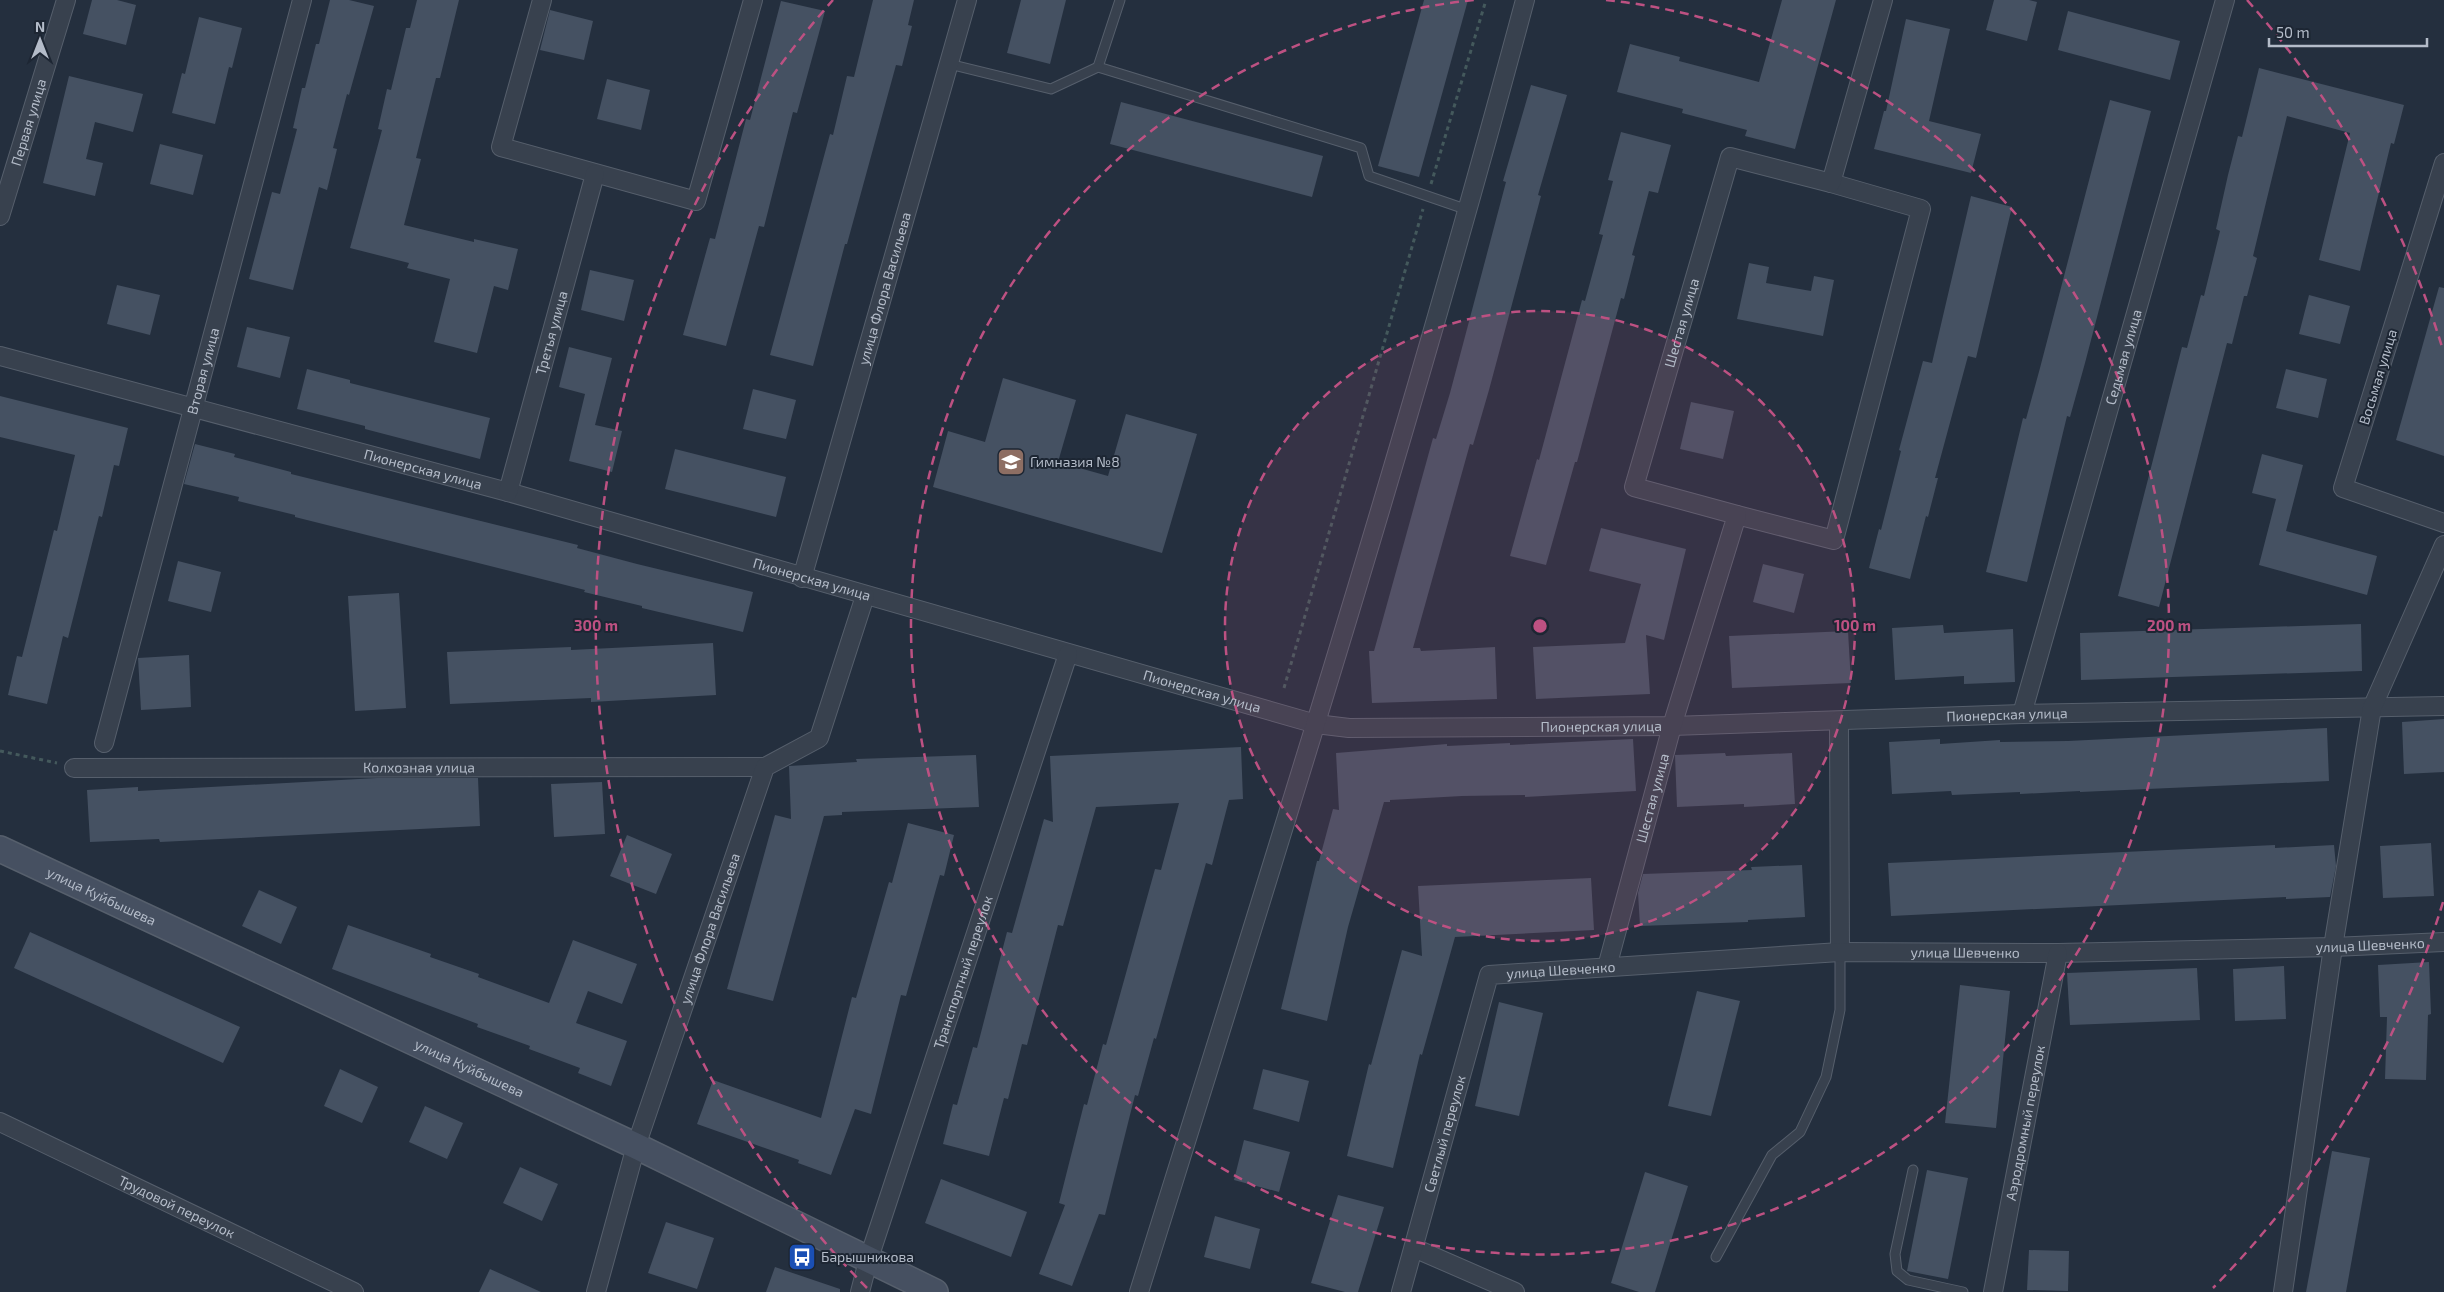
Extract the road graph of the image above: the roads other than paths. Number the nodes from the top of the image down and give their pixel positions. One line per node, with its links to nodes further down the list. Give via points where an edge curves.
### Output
1 (66, 0): 16 (street, Первая улица)
2 (302, 0): 18 (street, Вторая улица)
3 (542, 0): 13 (street, via 501,147)
4 (753, 0): 13 (street, via 696,201)
5 (968, 0): 10 (street, улица Флора Васильева)
6 (1120, 0): 11 (lane)
7 (1525, 0): 15 (street)
8 (1883, 0): 14 (street)
9 (2225, 0): 28 (street, Седьмая улица)
10 (949, 64): 11 (lane, via 1051,89); 23 (street, улица Флора Васильева)
11 (1098, 67): 15 (lane, via 1361,148 1369,176)
12 (2444, 163): 21 (street, Восьмая улица, via 2344,488)
13 (595, 174): 19 (street, Третья улица)
14 (1831, 183): 20 (street, Шестая улица, via 1921,210 1834,540); 20 (street, Шестая улица, via 1730,157 1634,487)
15 (1469, 210): 30 (street)
16 (0, 216)
17 (0, 356): 18 (street, Пионерская улица)
18 (192, 408): 19 (street, Пионерская улица); 32 (street, Вторая улица)
19 (508, 492): 23 (street, Пионерская улица)
20 (1737, 515): 31 (street, Шестая улица)
21 (2444, 523)
22 (2444, 545): 27 (street)
23 (802, 578): 24 (street, Пионерская улица)
24 (866, 596): 25 (street, Пионерская улица); 33 (street, via 819,738)
25 (1068, 654): 30 (street, Пионерская улица); 47 (street, Транспортный переулок)
26 (2444, 706): 27 (street, Пионерская улица)
27 (2372, 708): 28 (street, Пионерская улица); 37 (street)
28 (2022, 714): 29 (street, Пионерская улица)
29 (1839, 721): 31 (street, Пионерская улица); 38 (street)
30 (1316, 724): 31 (street, Пионерская улица, via 1349,728); 52 (street)
31 (1672, 726): 40 (street, Шестая улица)
32 (104, 743)
33 (765, 767): 34 (street, Колхозная улица); 43 (street, улица Флора Васильева)
34 (74, 768)
35 (0, 849): 43 (street, улица Куйбышева)
36 (2444, 942): 37 (street, улица Шевченко)
37 (2333, 947): 39 (street, улица Шевченко); 57 (street)
38 (1840, 952): 39 (street, улица Шевченко); 40 (street, улица Шевченко); 46 (lane, via 1840,1010 1826,1077 1800,1132 1772,1155)
39 (2058, 953): 56 (street, Аэродромный переулок)
40 (1607, 967): 41 (street, улица Шевченко)
41 (1489, 976): 45 (street, Светлый переулок)
42 (0, 1122): 48 (street, Трудовой переулок)
43 (636, 1146): 47 (street, улица Куйбышева); 49 (street, улица Флора Васильева)
44 (1913, 1170): 55 (lane, via 1895,1254 1897,1271 1908,1280)
45 (1414, 1248): 53 (street, Светлый переулок); 54 (street)
46 (1716, 1257)
47 (868, 1261): 50 (street, Транспортный переулок); 51 (street, улица Куйбышева)
48 (354, 1292)
49 (596, 1292)
50 (860, 1292)
51 (935, 1292)
52 (1139, 1292)
53 (1401, 1292)
54 (1516, 1292)
55 (1963, 1292)
56 (1993, 1292)
57 (2283, 1292)

